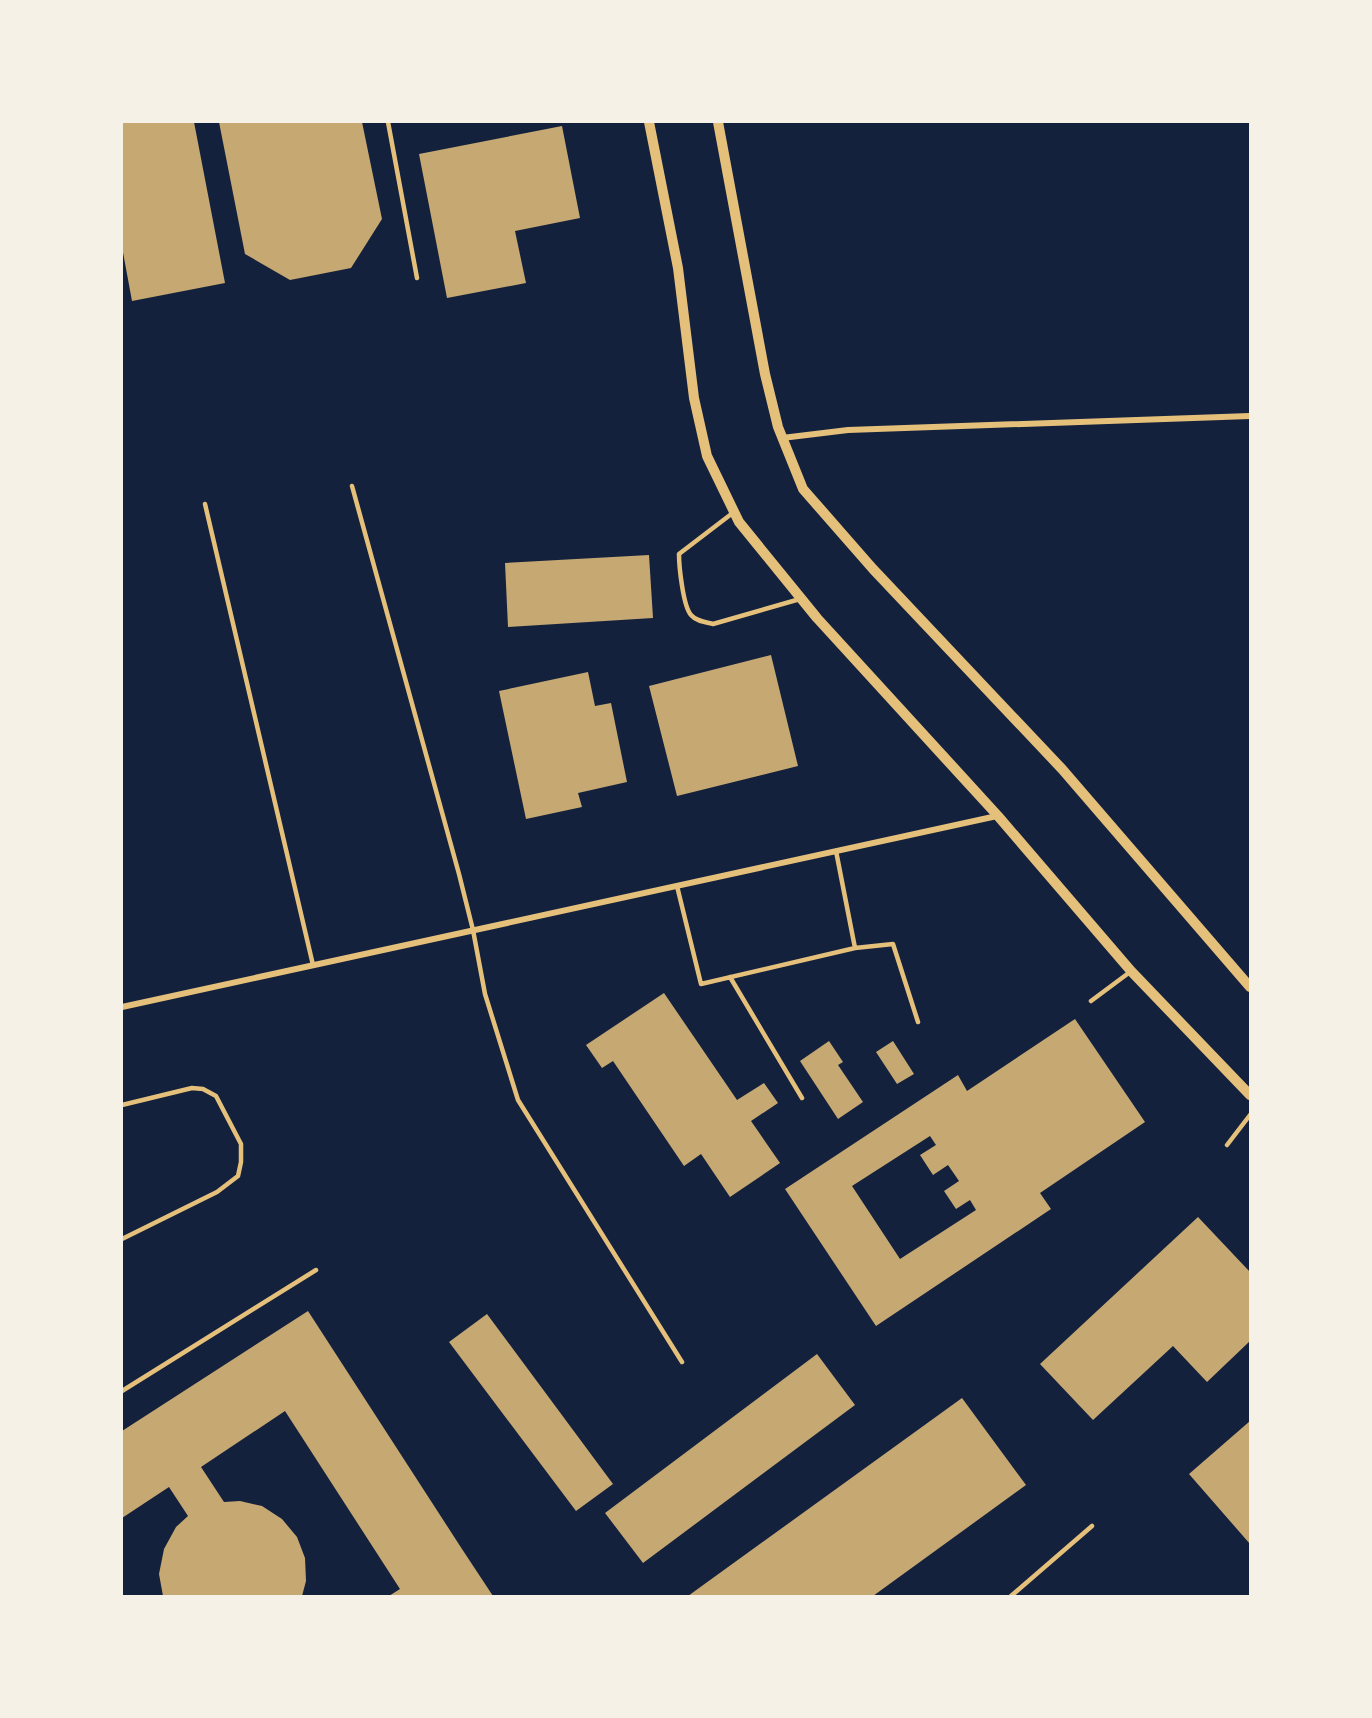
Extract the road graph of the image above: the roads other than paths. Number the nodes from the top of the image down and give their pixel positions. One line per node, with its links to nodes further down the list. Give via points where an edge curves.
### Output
1 (388, 122): 4 (lane)
2 (649, 122): 9 (street, via 678,268 694,398 704,444)
3 (718, 122): 6 (street, via 765,374)
4 (417, 278)
5 (1251, 416): 6 (street, via 848,430)
6 (782, 438): 19 (street, via 811,498 1062,768)
7 (352, 486): 14 (lane)
8 (205, 504): 16 (lane)
9 (734, 512): 10 (street); 10 (lane, via 679,554 687,609 692,616 712,624)
10 (801, 599): 11 (street)
11 (998, 816): 12 (street); 17 (street)
12 (836, 851): 13 (street); 15 (lane)
13 (677, 886): 14 (street); 18 (lane, via 701,984)
14 (473, 930): 16 (street); 30 (lane, via 485,994 519,1100)
15 (855, 948): 18 (lane); 22 (lane, via 892,944)
16 (313, 965): 21 (street)
17 (1131, 971): 20 (lane); 23 (street)
18 (730, 977): 24 (lane)
19 (1251, 987)
20 (1091, 1001)
21 (122, 1007)
22 (918, 1022)
23 (1251, 1095)
24 (802, 1098)
25 (122, 1105): 28 (lane, via 192,1088 204,1089 216,1096 241,1144 241,1162 238,1176 217,1192)
26 (1251, 1115): 27 (lane)
27 (1227, 1145)
28 (122, 1239)
29 (316, 1270): 31 (lane)
30 (682, 1362)
31 (122, 1391)
32 (1092, 1526): 33 (lane)
33 (1011, 1596)

